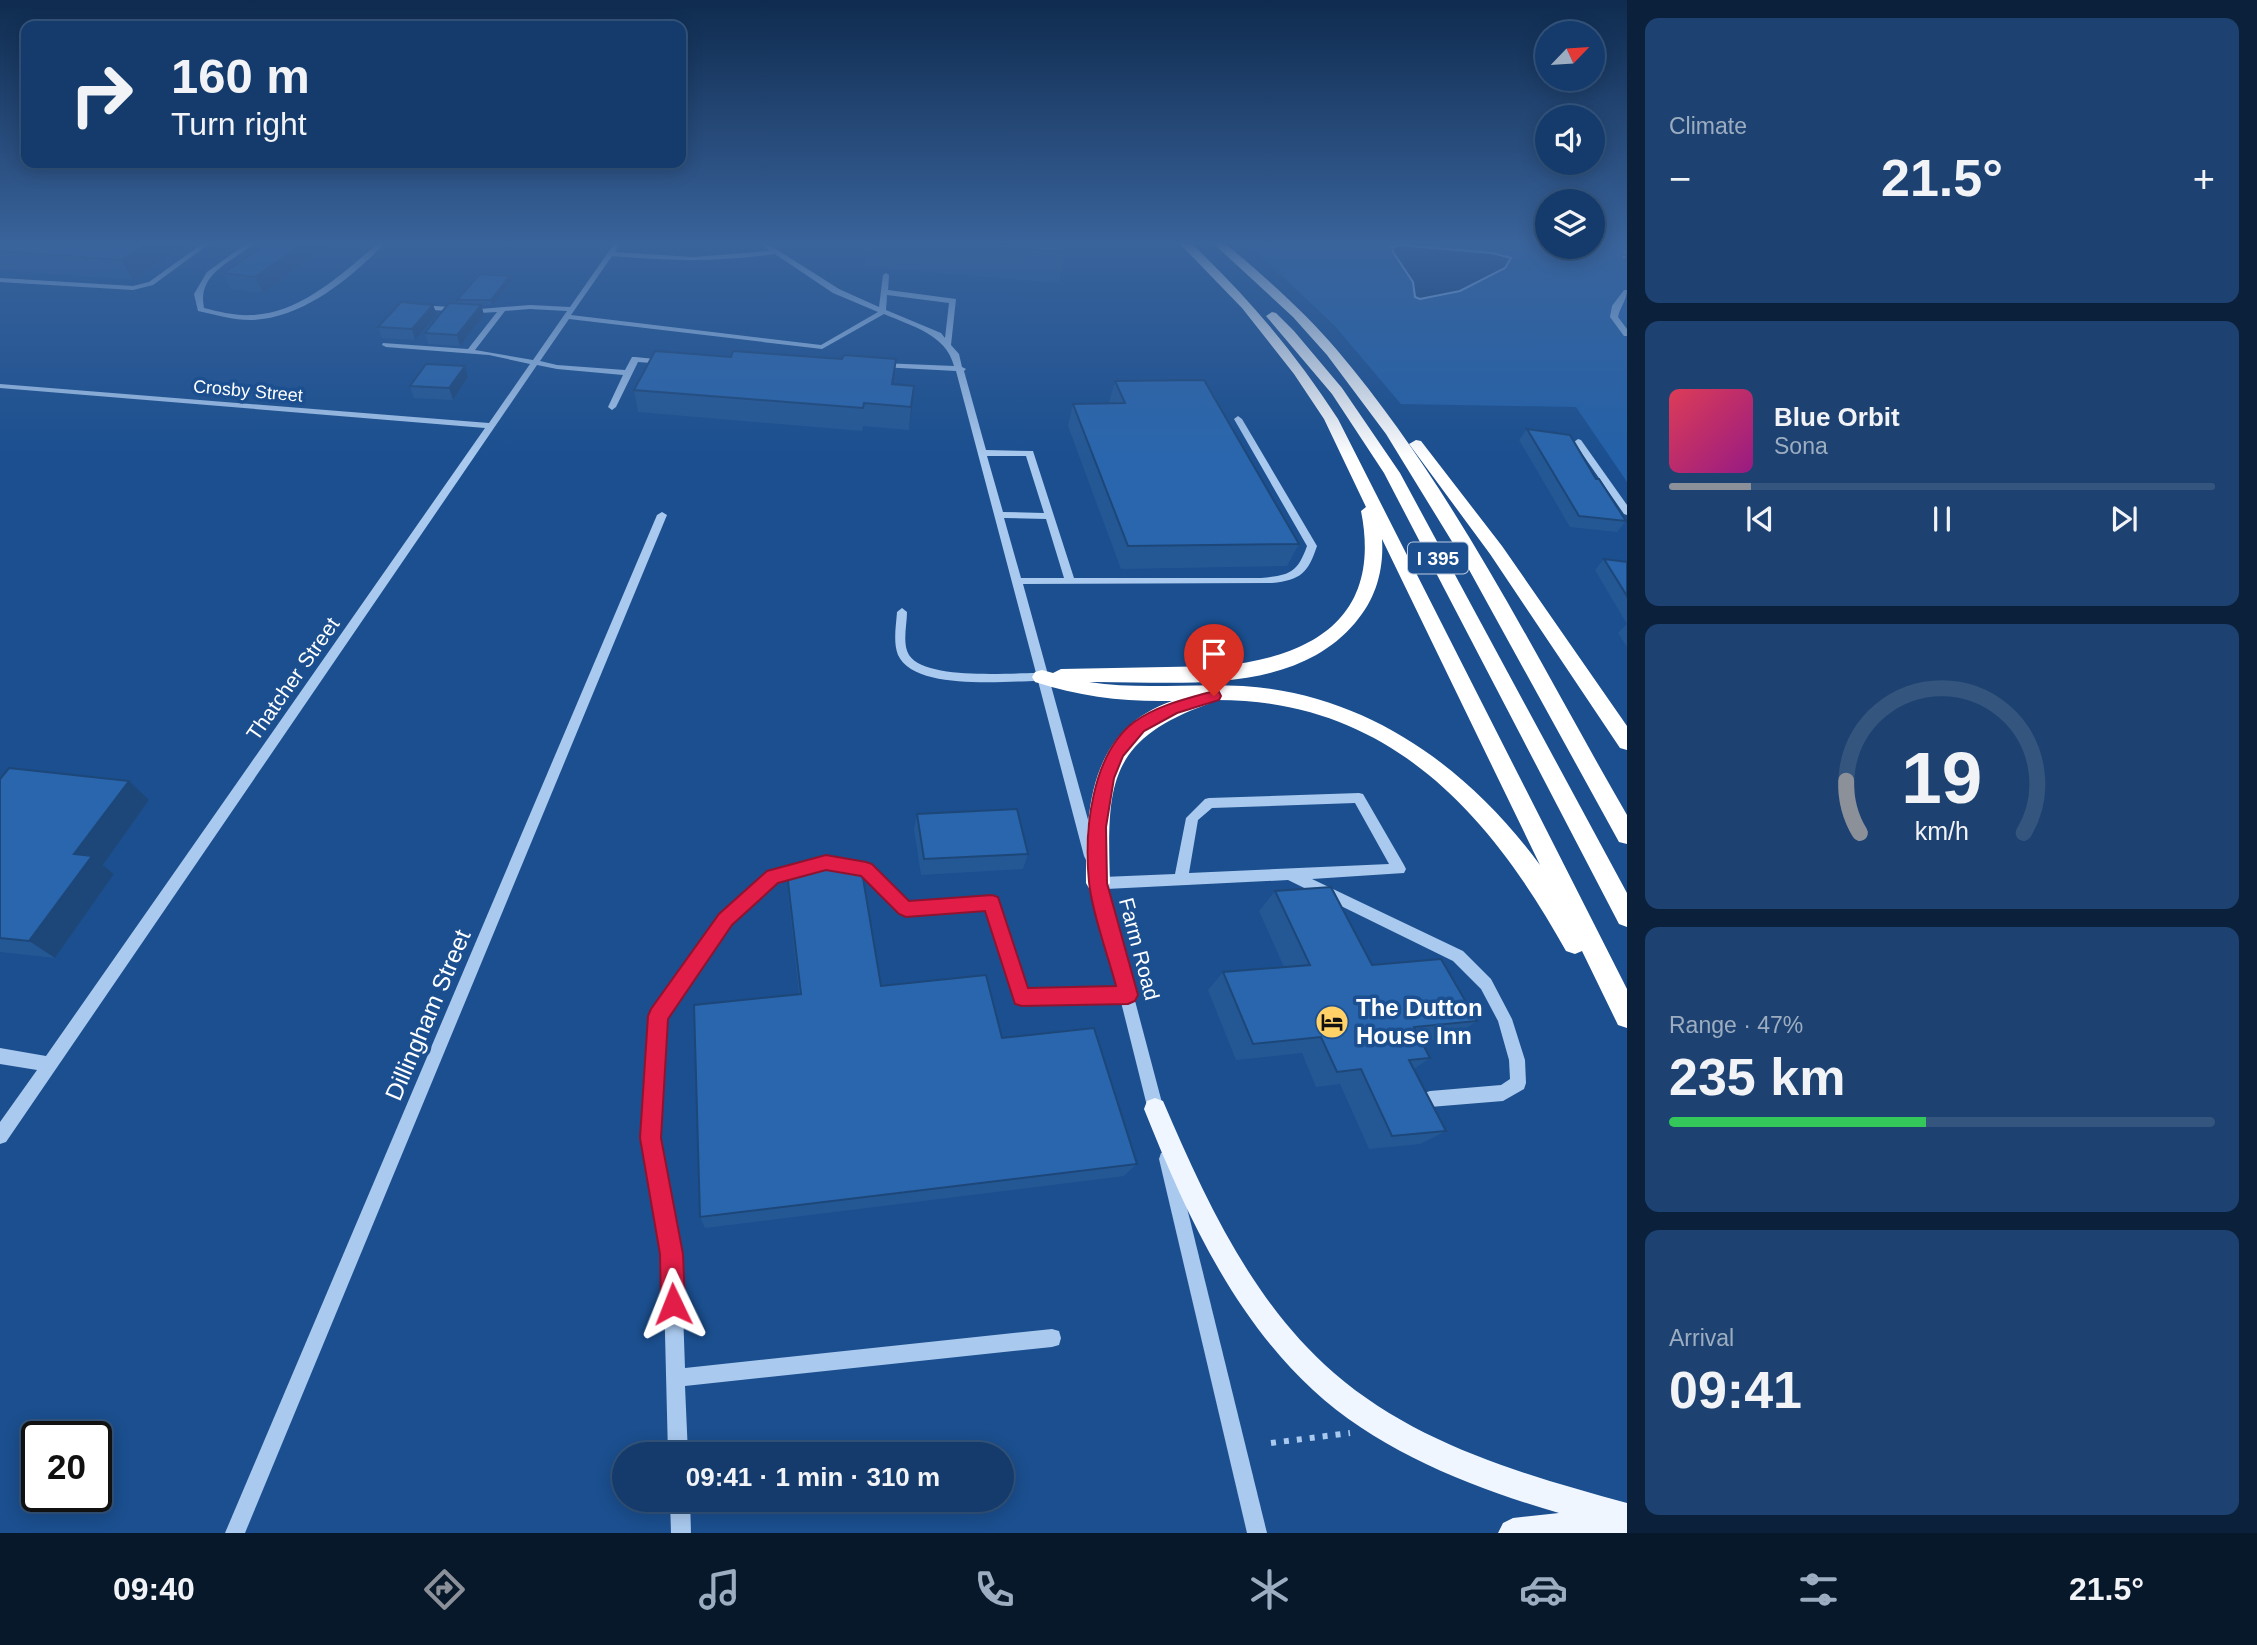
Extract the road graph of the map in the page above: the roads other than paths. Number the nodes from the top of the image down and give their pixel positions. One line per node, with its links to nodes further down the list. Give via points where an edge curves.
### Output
1 (218, 316): 2 (street)
2 (258, 316)
3 (443, 316): 14 (street)
4 (498, 316): 21 (street)
5 (568, 316): 22 (street, Thatcher Street)
6 (587, 316): 7 (street, via 824,351)
7 (877, 316)
8 (891, 316): 18 (street, via 932,332)
9 (951, 316): 18 (street)
10 (1254, 316): 33 (highway, via 1319,400)
11 (1270, 316): 48 (highway, I 395, via 1337,390 1371,439)
12 (1299, 316): 15 (highway, I 395)
13 (1614, 316): 16 (street)
14 (441, 318)
15 (1317, 333): 43 (highway, via 1367,384 1450,485); 44 (highway, I 395, via 1366,391 1413,460)
16 (1627, 334)
17 (425, 337): 20 (street)
18 (948, 344): 25 (street, Farm Road)
19 (386, 345): 20 (street)
20 (416, 347): 21 (street)
21 (470, 351): 22 (street)
22 (537, 362): 26 (street); 30 (street, Thatcher Street)
23 (670, 362): 26 (street, via 635,359)
24 (873, 364): 25 (street)
25 (961, 369): 32 (street, Farm Road)
26 (628, 373): 28 (street)
27 (0, 386): 30 (street, Crosby Street)
28 (612, 407)
29 (1238, 419): 39 (street, via 1312,546 1306,567 1292,578 1261,581)
30 (493, 426): 53 (street, Thatcher Street)
31 (1578, 442): 34 (street)
32 (984, 453): 36 (street, Farm Road); 37 (street, via 1030,453)
33 (1353, 459): 41 (highway, via 1371,519 1374,575 1350,618 1322,645 1290,661 1254,670); 50 (highway)
34 (1627, 512)
35 (662, 515): 62 (street, Dillingham Street)
36 (1000, 515): 37 (street); 38 (street, Farm Road)
37 (1050, 516): 39 (street)
38 (1017, 581): 39 (street); 41 (street, Farm Road)
39 (1070, 581)
40 (902, 612): 41 (street, via 902,648 915,668 957,676)
41 (1042, 677): 42 (highway, via 1106,692); 47 (street, Farm Road)
42 (1241, 693): 47 (highway, via 1172,708 1139,727 1123,743 1102,792); 51 (highway, via 1290,699 1351,717 1402,744 1453,783 1530,867)
43 (1627, 742)
44 (1627, 835)
45 (1290, 875): 46 (street); 46 (street, via 1399,869 1359,798 1209,803 1192,818); 54 (street, via 1458,956 1486,984 1505,1019 1517,1060 1518,1083 1503,1093)
46 (1181, 879): 47 (street)
47 (1098, 883): 49 (street, Farm Road)
48 (1627, 916)
49 (1128, 995): 55 (street, Farm Road); 58 (street, via 1022,997 992,903 906,909 866,870 826,862 773,876 726,919 658,1016 651,1138 672,1254)
50 (1627, 1016)
51 (1627, 1031)
52 (0, 1056): 53 (street)
53 (48, 1064): 56 (street, Thatcher Street)
54 (1430, 1098)
55 (1156, 1109): 61 (main road, via 1196,1197 1247,1291 1283,1339 1325,1383 1368,1415 1456,1460 1524,1488); 64 (street, Farm Road)
56 (0, 1136)
57 (1052, 1338): 58 (street)
58 (676, 1378): 59 (street)
59 (678, 1442)
60 (680, 1512): 63 (street)
61 (1627, 1519): 65 (main road)
62 (235, 1533)
63 (681, 1533)
64 (1257, 1533)
65 (1513, 1533)

